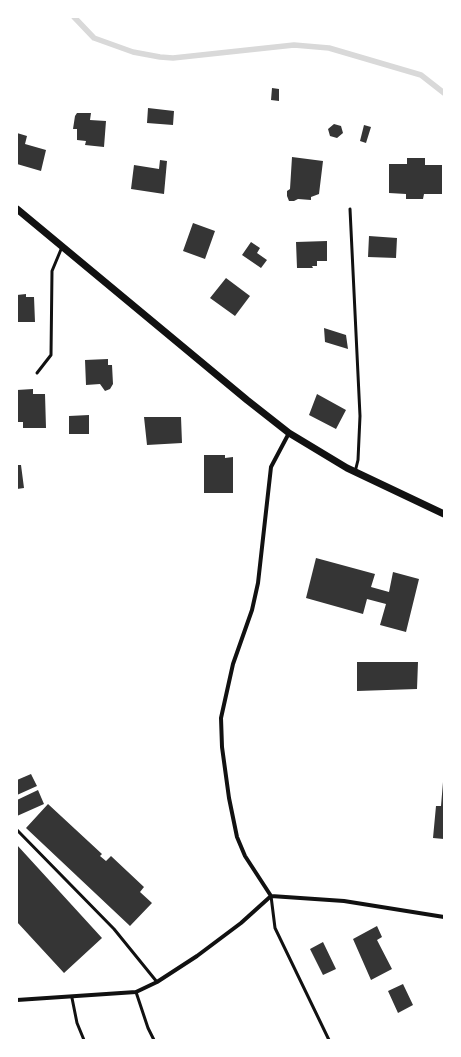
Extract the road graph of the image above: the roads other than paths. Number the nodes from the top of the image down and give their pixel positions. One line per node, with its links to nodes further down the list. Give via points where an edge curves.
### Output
1 (17, 209): 3 (street)
2 (350, 209): 6 (lane, via 360,416)
3 (62, 247): 4 (lane, via 52,272 51,355); 5 (street)
4 (37, 373)
5 (290, 433): 6 (street); 9 (street, via 271,467 258,583 233,664 221,718 222,747 237,837 245,856)
6 (355, 472): 7 (street)
7 (444, 514)
8 (17, 830): 11 (lane, via 114,929)
9 (271, 896): 10 (street, via 344,901); 11 (street, via 210,947); 17 (lane, via 274,928)
10 (444, 917)
11 (157, 982): 12 (street)
12 (136, 992): 13 (street); 16 (lane)
13 (72, 998): 14 (street); 15 (lane, via 77,1023)
14 (17, 1000)
15 (84, 1040)
16 (154, 1040)
17 (329, 1040)

